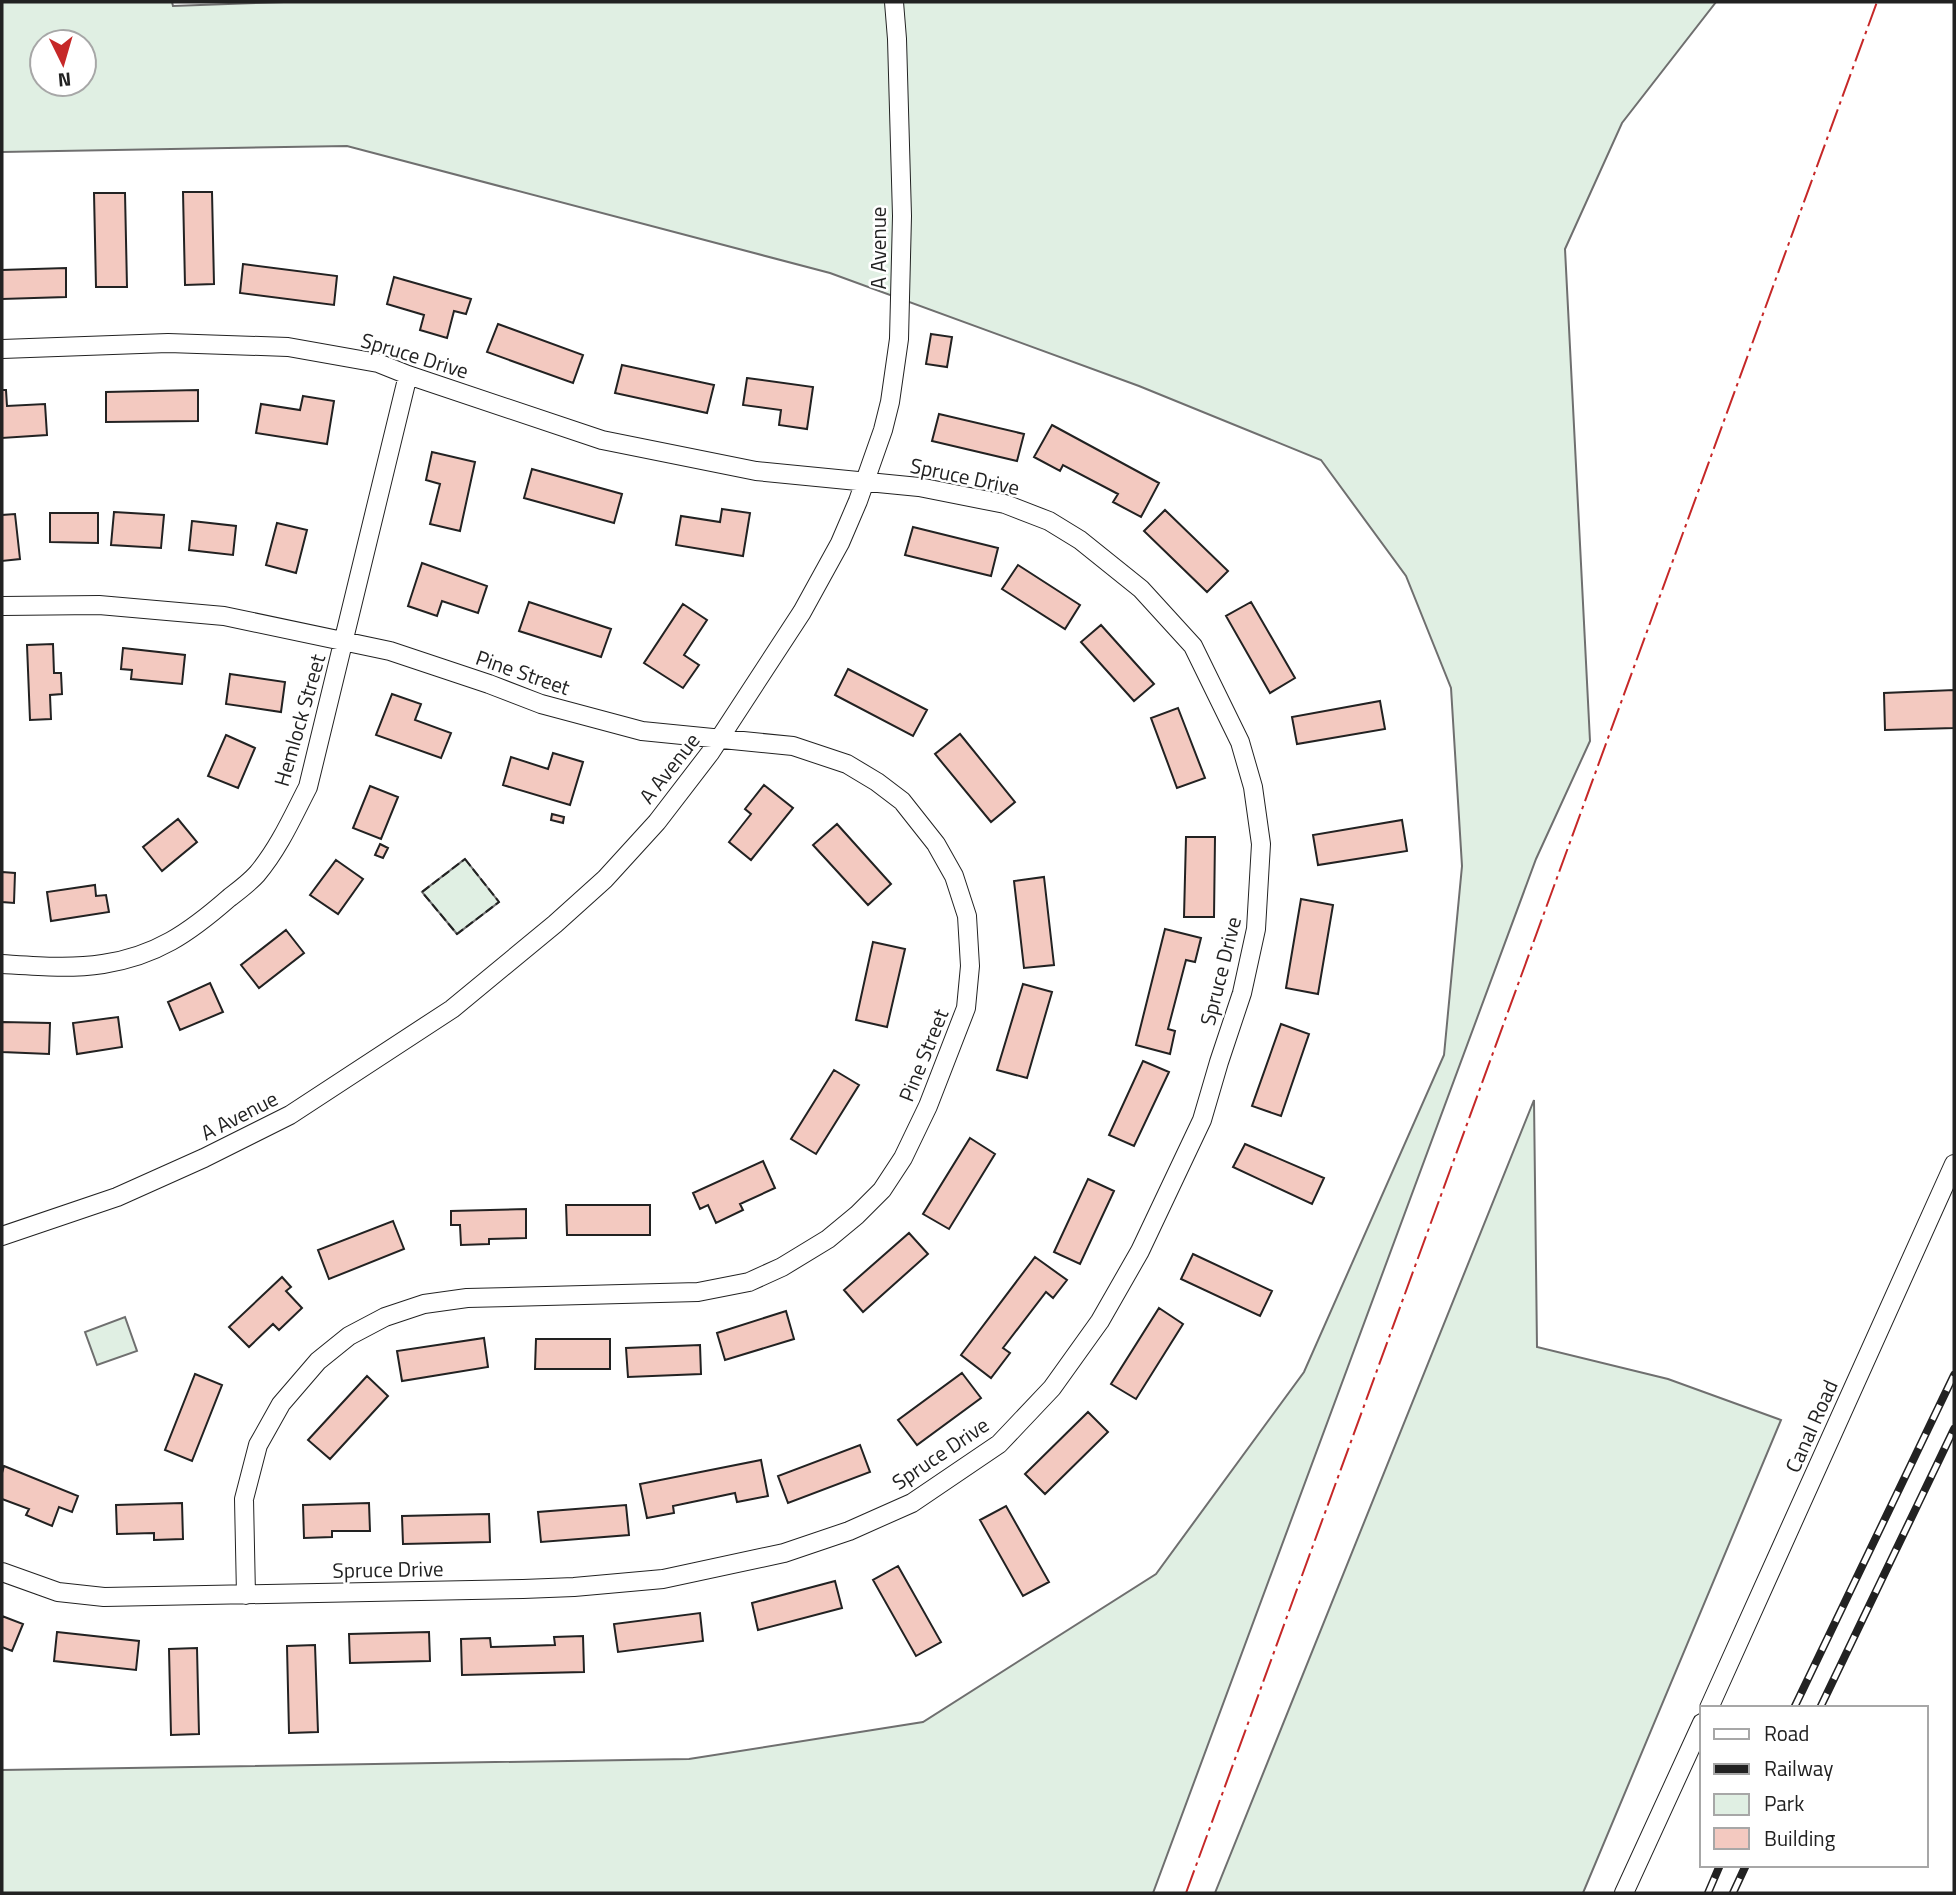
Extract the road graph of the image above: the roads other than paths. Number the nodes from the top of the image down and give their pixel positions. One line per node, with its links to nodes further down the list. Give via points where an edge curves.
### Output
1 (894, 2): 4 (street, A Avenue, via 902,216 899,339 890,402)
2 (2, 349): 3 (street, Spruce Drive, via 168,343 288,347 378,363)
3 (408, 375): 4 (street, Spruce Drive, via 602,440 756,471); 6 (street, Hemlock Street)
4 (865, 481): 7 (street, A Avenue, via 840,543 802,611); 12 (street, Spruce Drive, via 1004,504 1049,521 1080,540 1141,589 1194,646 1240,742 1253,787 1261,844 1256,929 1242,993 1202,1120 1140,1251 1100,1321 1052,1388 999,1444 912,1503 849,1531 784,1553 663,1579 575,1587)
5 (2, 606): 6 (street, Pine Street, via 99,605 225,616)
6 (345, 640): 7 (street, Pine Street, via 541,704 642,731); 8 (street, Hemlock Street, via 308,787 256,874 178,939 141,956 102,964)
7 (721, 738): 10 (street, A Avenue, via 657,822 605,879 453,1009 290,1115 117,1197); 12 (street, Pine Street, via 793,746 847,764 902,801 954,876 967,916 970,966 966,1008 903,1158 882,1190 828,1239 749,1282 698,1292 467,1298 424,1304 349,1336 318,1361 281,1404 258,1445 244,1499)
8 (2, 964)
9 (1954, 1164): 13 (street, Canal Road)
10 (2, 1236)
11 (2, 1572): 12 (street, Spruce Drive, via 58,1592 104,1597)
12 (246, 1595)
13 (1710, 1706)
14 (1700, 1727): 15 (street)
15 (1623, 1893)

